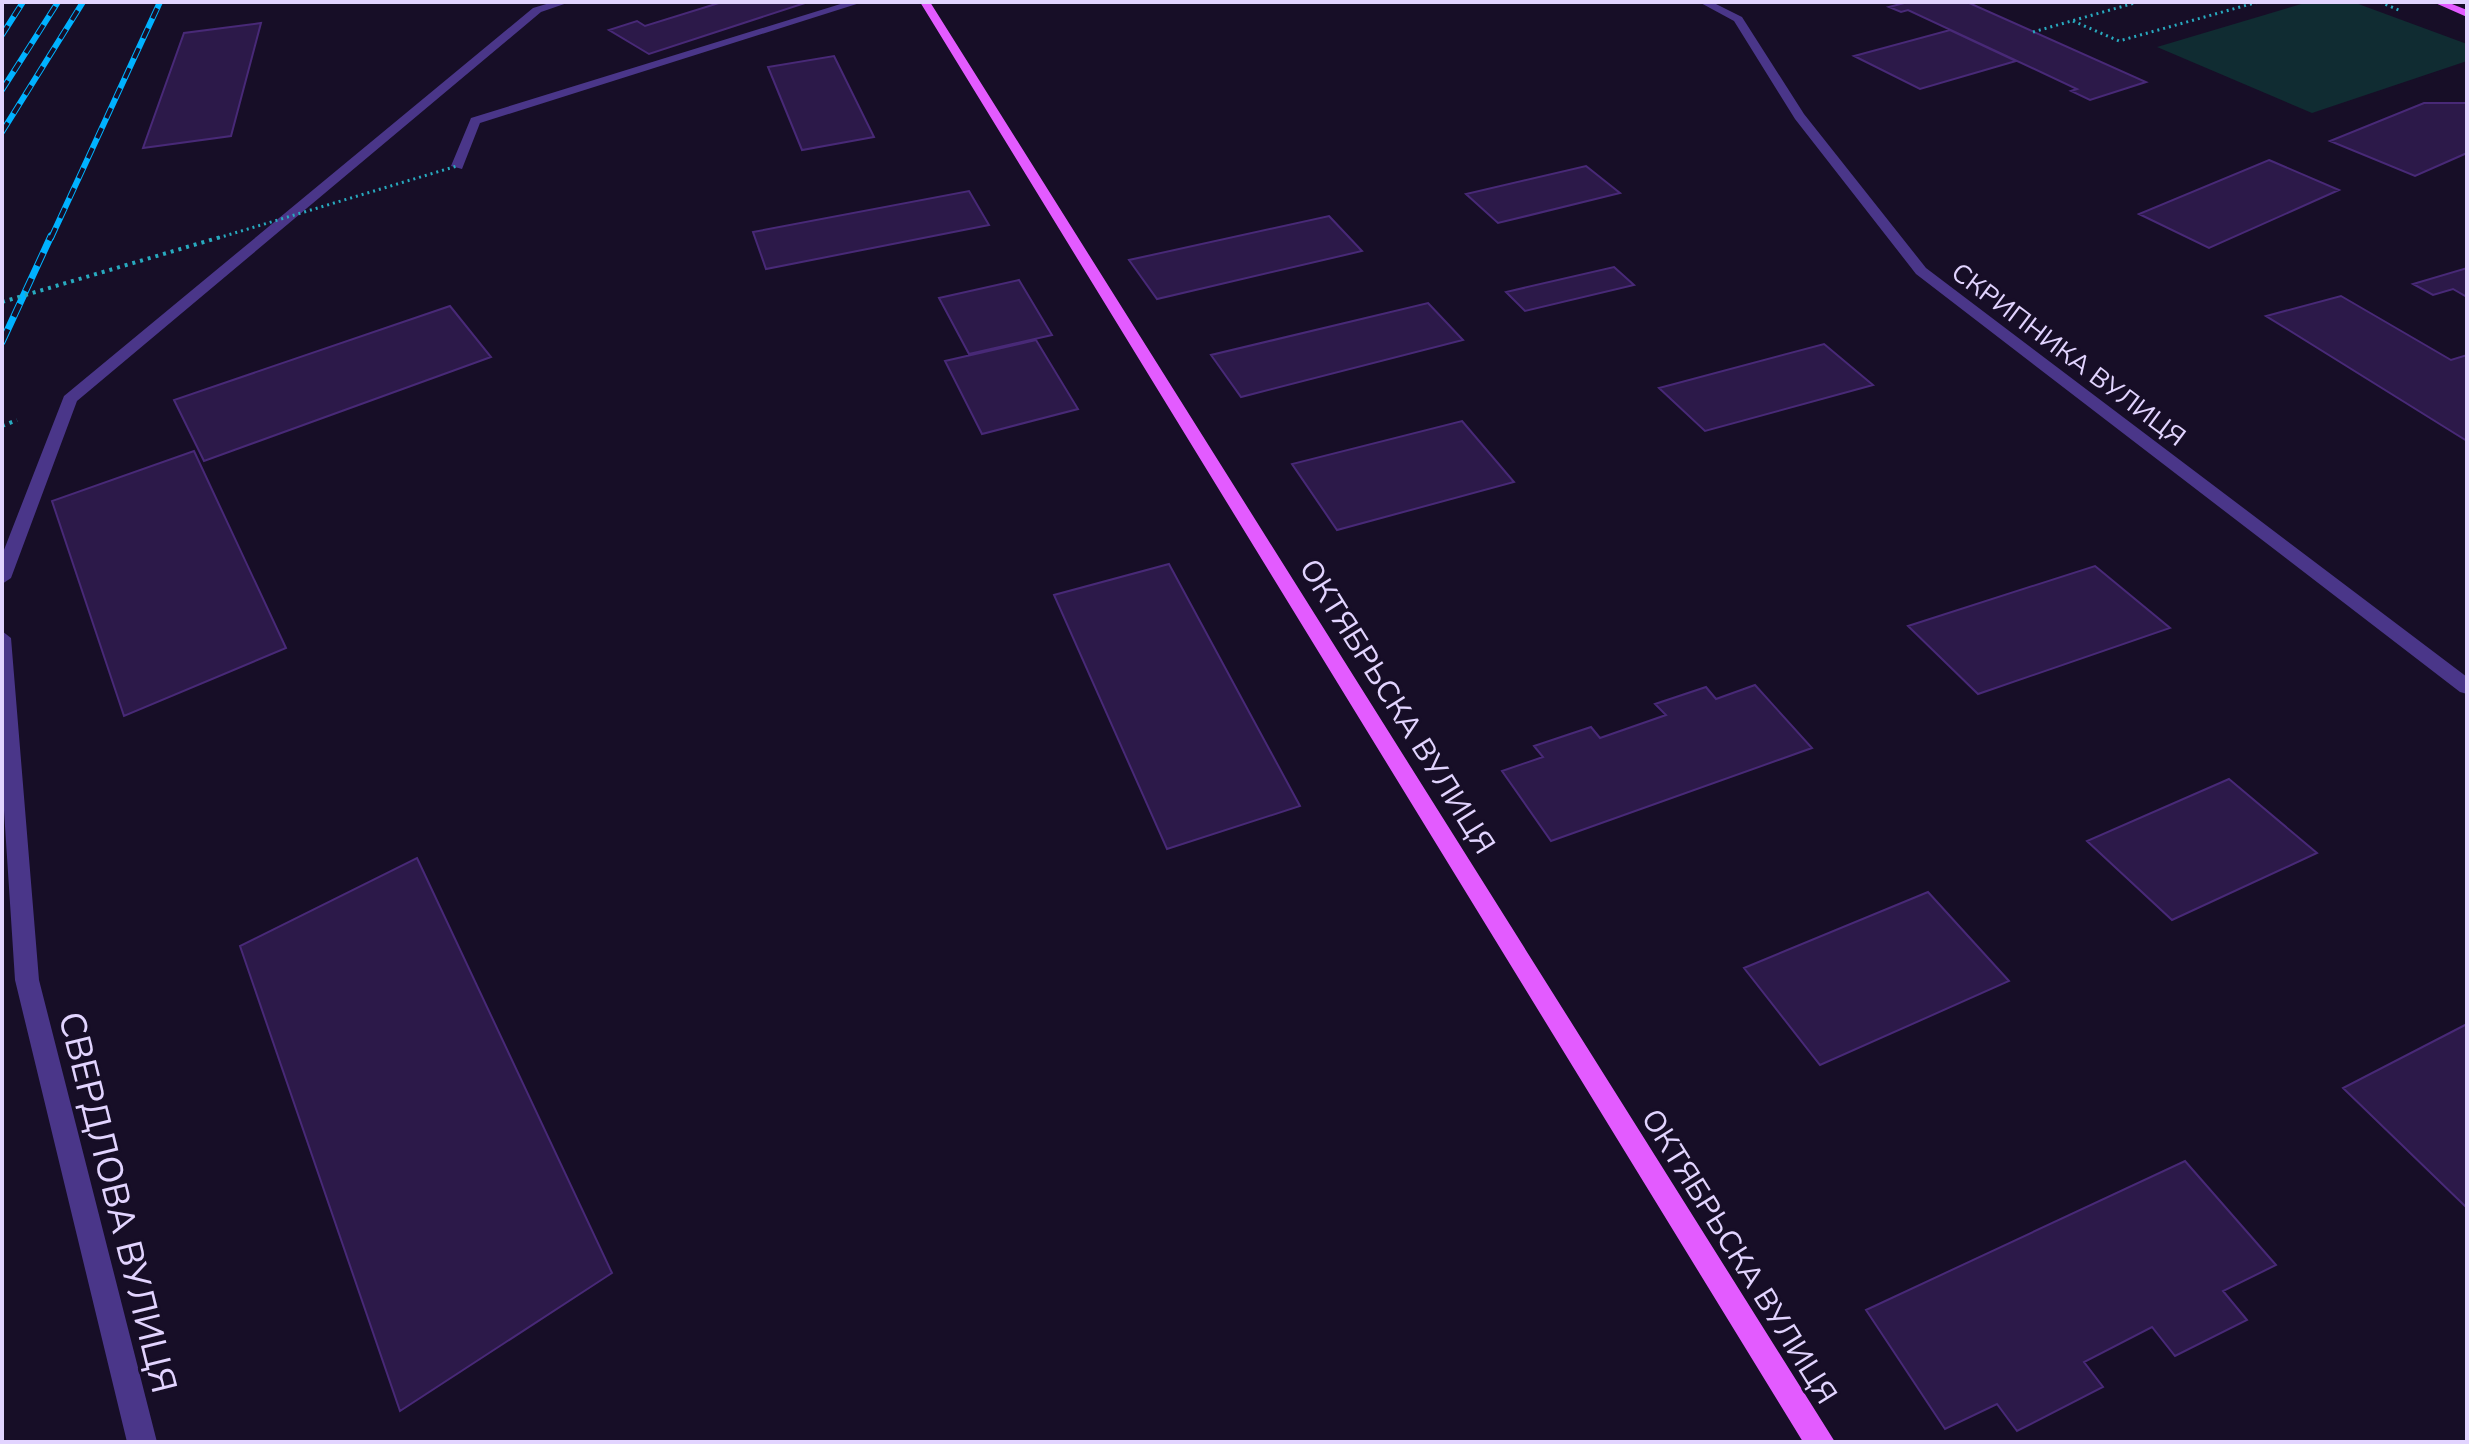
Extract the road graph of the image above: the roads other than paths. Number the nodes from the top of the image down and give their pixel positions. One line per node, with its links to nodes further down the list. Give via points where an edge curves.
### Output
1 (565, 2): 6 (street)
2 (858, 2): 8 (street, via 475,121)
3 (925, 2): 13 (main road, ОКТЯБРЬСКА ВУЛИЦЯ)
4 (1704, 2): 11 (street, СКРИПНИКА ВУЛИЦЯ, via 1738,19 1799,116 1921,271)
5 (2438, 2): 7 (main road)
6 (530, 6): 9 (street, via 70,399)
7 (2467, 14)
8 (457, 166)
9 (2, 578)
10 (2, 638): 12 (street, СВЕРДЛОВА ВУЛИЦЯ, via 27,980)
11 (2467, 687)
12 (142, 1442)
13 (1820, 1442)

